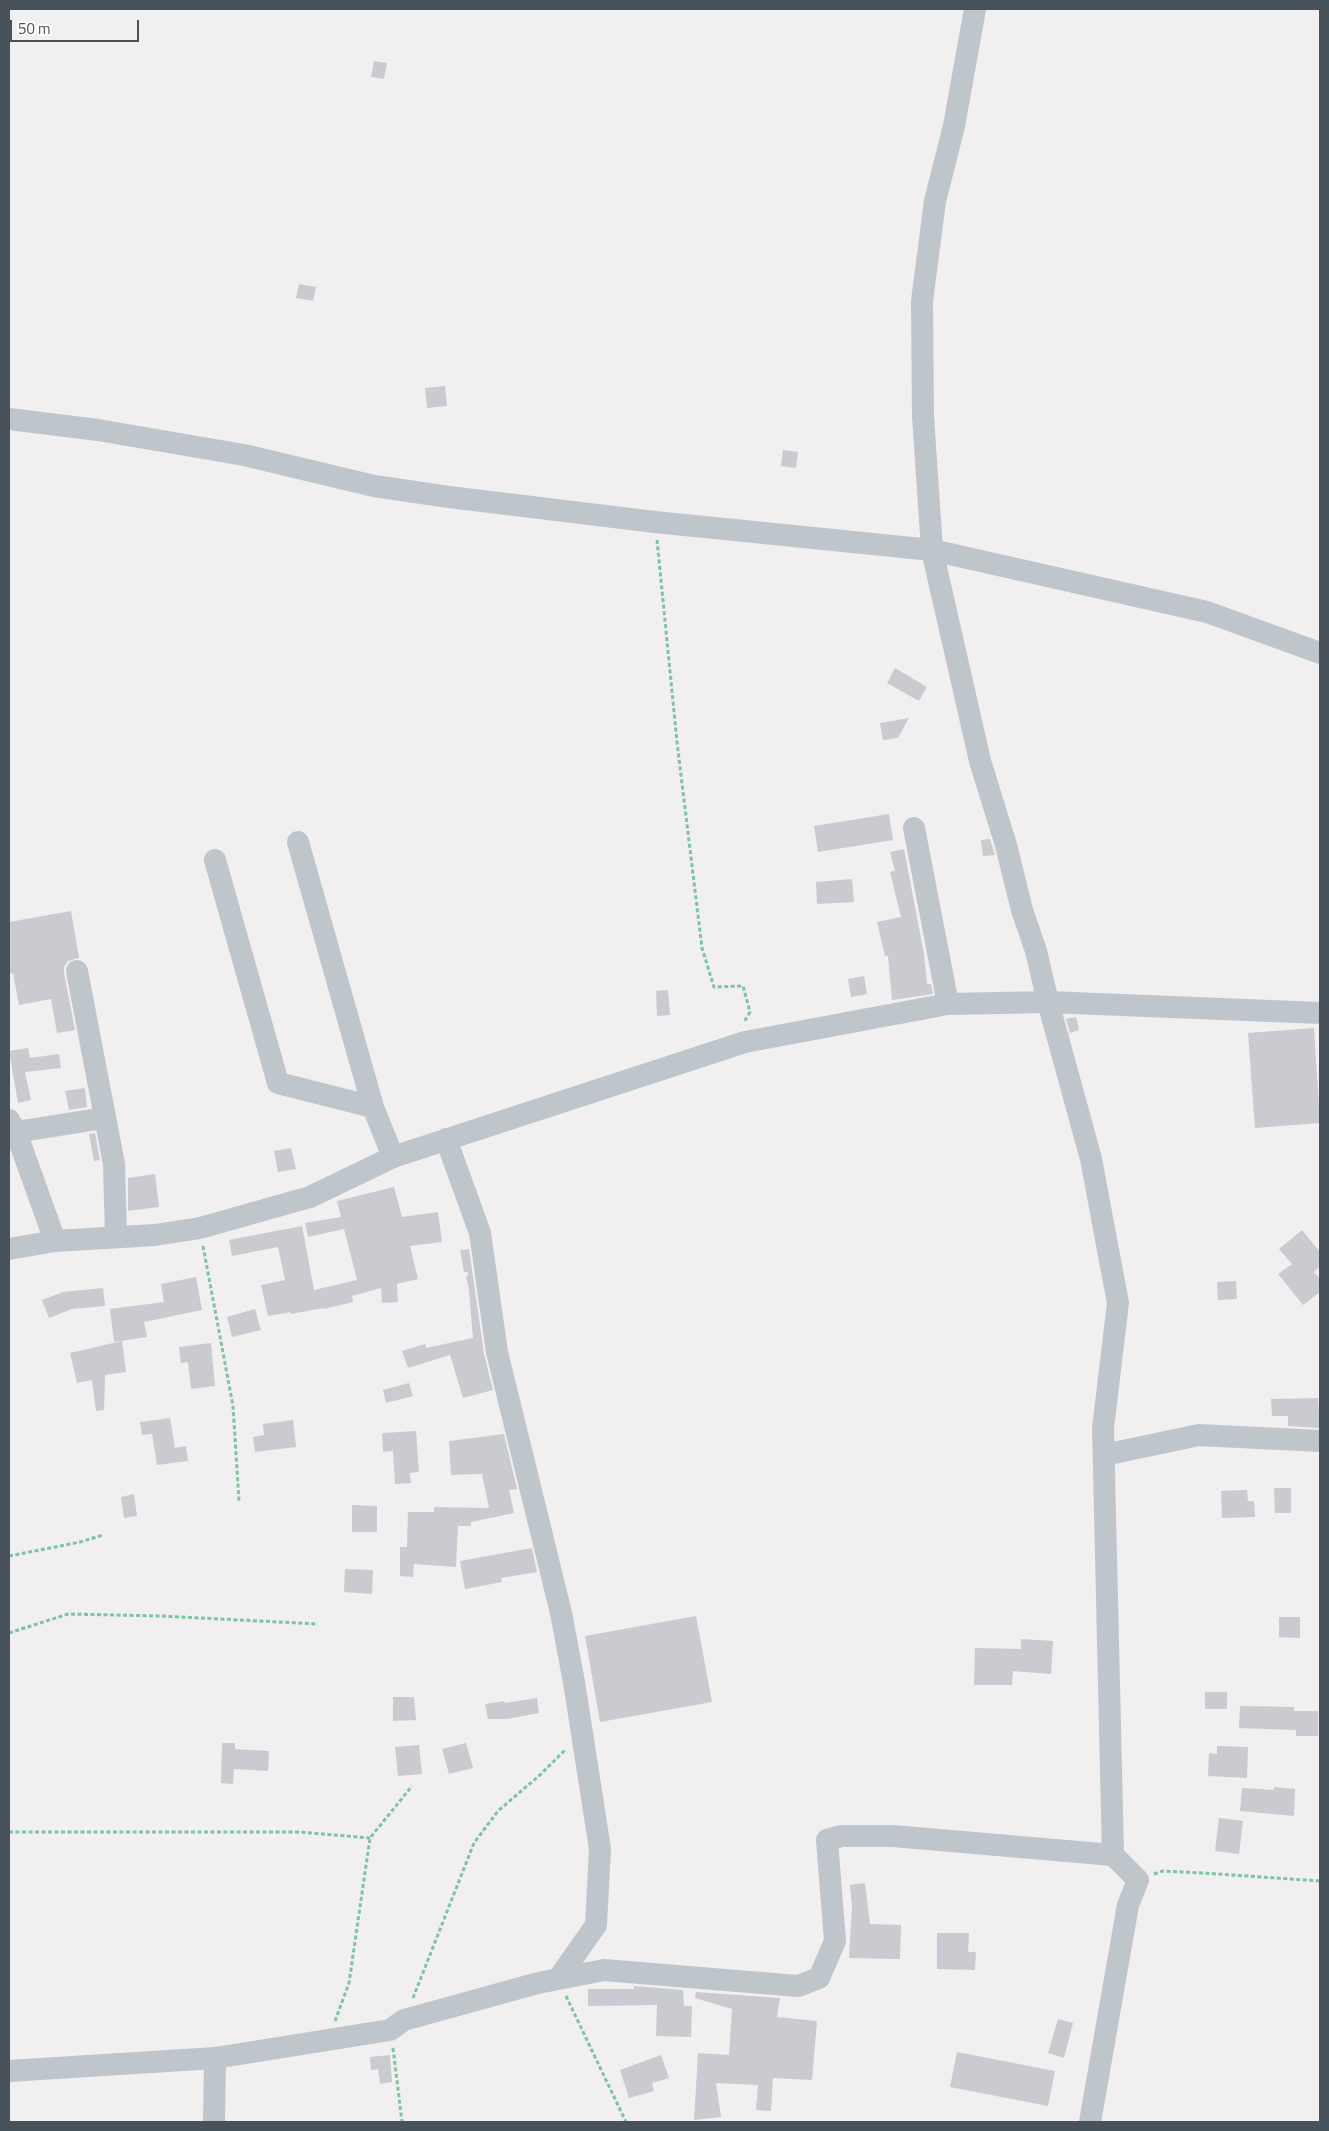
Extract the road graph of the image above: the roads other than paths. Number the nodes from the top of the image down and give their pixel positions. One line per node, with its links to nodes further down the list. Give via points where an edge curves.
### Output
1 (974, 9): 3 (street, via 954,126 935,202 922,301 923,416)
2 (9, 419): 3 (street, via 98,430 244,455 374,486 655,522)
3 (932, 550): 4 (street, via 1207,612); 9 (street, via 980,761)
4 (1320, 653)
5 (914, 828): 10 (street)
6 (298, 842): 12 (street)
7 (216, 860): 12 (street, via 278,1083)
8 (77, 971): 13 (street)
9 (1048, 1002): 10 (street); 11 (street); 21 (street, via 1091,1159 1118,1303 1103,1428)
10 (948, 1004): 15 (street, via 745,1042)
11 (1320, 1013)
12 (372, 1107): 16 (street)
13 (104, 1118): 14 (street); 17 (street, via 114,1164)
14 (12, 1126): 18 (street)
15 (446, 1139): 16 (street); 23 (street, via 480,1233 497,1352 561,1613 600,1849 596,1925)
16 (393, 1157): 17 (street, via 310,1197 200,1228)
17 (116, 1237): 18 (street)
18 (55, 1242): 19 (street)
19 (9, 1248)
20 (1320, 1441): 21 (street, via 1199,1435)
21 (1104, 1455): 22 (street)
22 (1114, 1855): 23 (street, via 893,1836 842,1836 827,1840 835,1941 819,1978 798,1986 604,1970); 27 (street, via 1138,1880 1128,1905)
23 (558, 1980): 24 (street, via 397,2025)
24 (215, 2058): 25 (street); 26 (street)
25 (9, 2071)
26 (214, 2122)
27 (1090, 2122)

